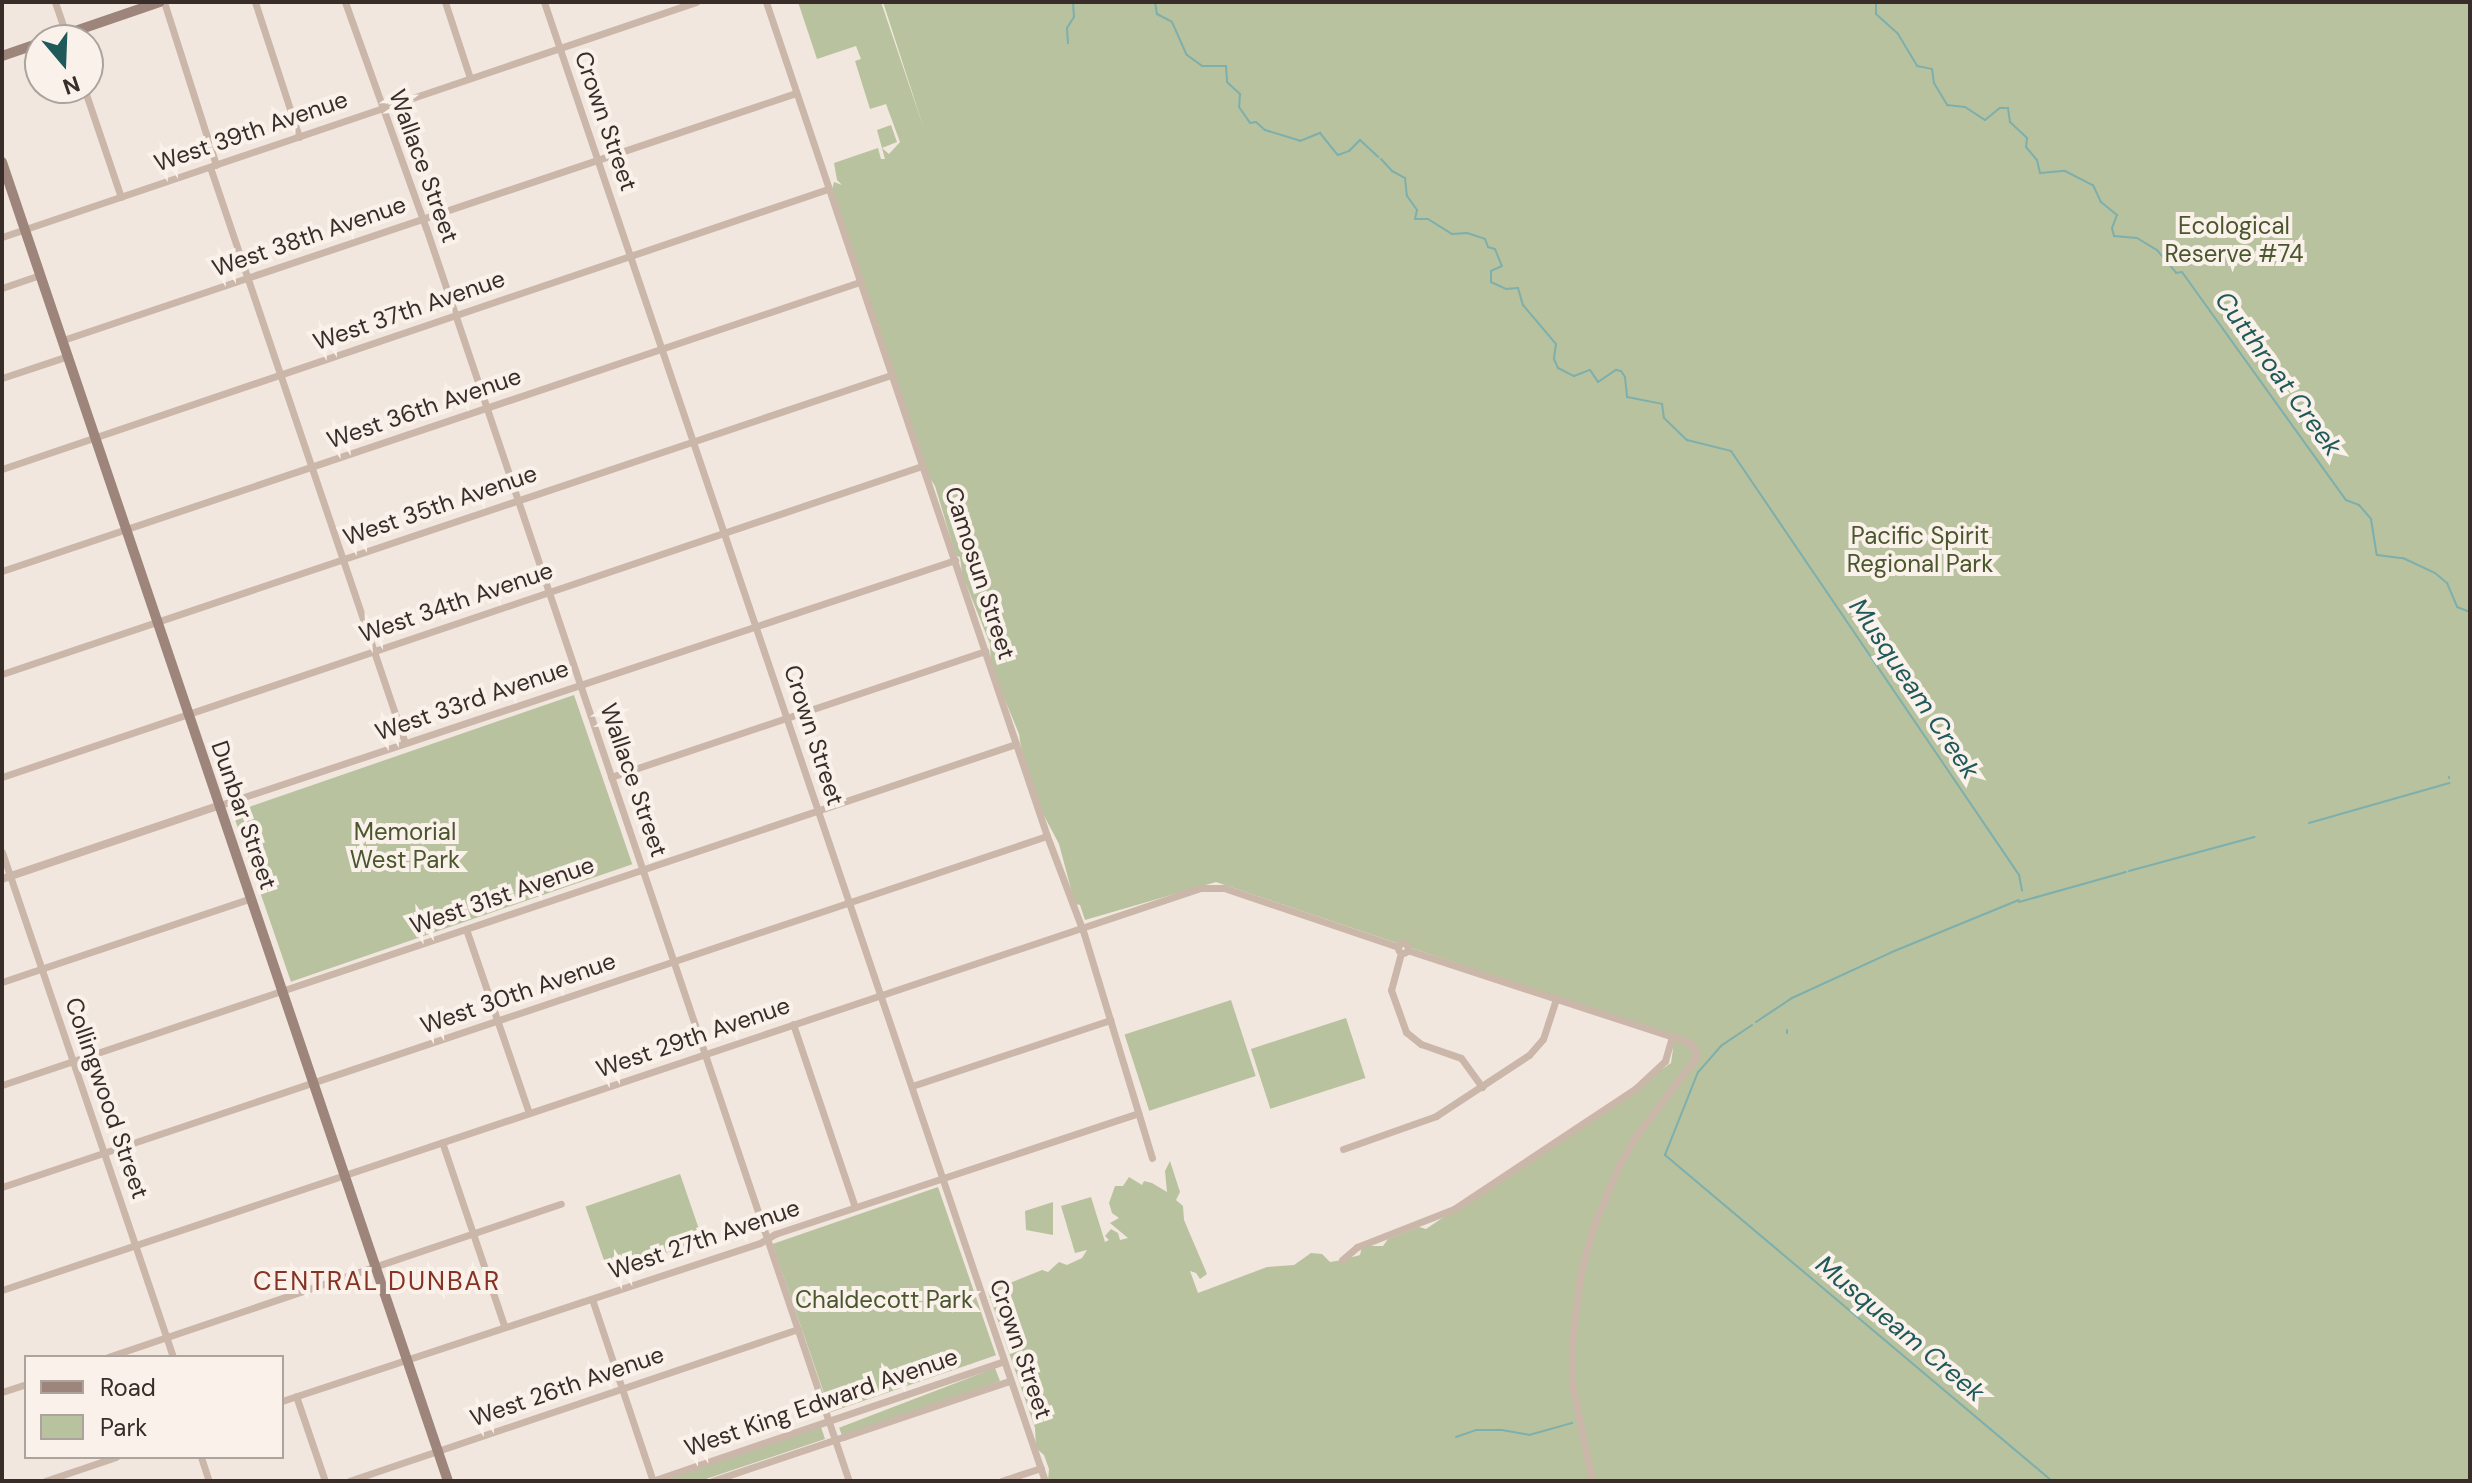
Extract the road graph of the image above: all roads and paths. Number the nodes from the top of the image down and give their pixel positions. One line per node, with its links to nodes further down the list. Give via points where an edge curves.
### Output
1 (55, 2): 9 (street)
2 (162, 2): 10 (main road); 21 (street)
3 (255, 2): 18 (street)
4 (345, 2): 17 (street, Wallace Street)
5 (445, 2): 14 (street)
6 (544, 2): 12 (street, Crown Street)
7 (696, 2): 12 (street, West 39th Avenue)
8 (766, 2): 15 (street, Camosun Street)
9 (63, 24)
10 (102, 24)
11 (24, 48): 13 (main road)
12 (560, 48): 14 (street, West 39th Avenue); 19 (street, Crown Street)
13 (2, 56)
14 (470, 78): 17 (street, West 39th Avenue)
15 (796, 93): 19 (street, West 38th Avenue); 22 (street, Camosun Street)
16 (89, 104): 23 (street)
17 (383, 108): 18 (street, West 39th Avenue); 24 (street, Wallace Street)
18 (299, 137): 21 (street, West 39th Avenue)
19 (599, 160): 24 (street, West 38th Avenue); 27 (street, Crown Street)
20 (2, 162): 25 (main road, Dunbar Street)
21 (213, 166): 23 (street, West 39th Avenue); 29 (street)
22 (828, 189): 27 (street, West 37th Avenue); 30 (street, Camosun Street)
23 (121, 197): 25 (street, West 39th Avenue)
24 (423, 219): 29 (street, West 38th Avenue); 32 (street, Wallace Street)
25 (25, 229): 26 (street, West 39th Avenue); 28 (main road, Dunbar Street)
26 (2, 237)
27 (631, 256): 32 (street, West 37th Avenue); 34 (street, Crown Street)
28 (40, 275): 31 (street); 33 (main road, Dunbar Street)
29 (246, 278): 33 (street, West 38th Avenue); 36 (street)
30 (860, 282): 34 (street, West 36th Avenue); 37 (street, Camosun Street)
31 (2, 288)
32 (455, 316): 36 (street, West 37th Avenue); 39 (street, Wallace Street)
33 (63, 340): 35 (main road, Dunbar Street)
34 (662, 348): 39 (street, West 36th Avenue); 41 (street, Crown Street)
35 (68, 356): 38 (street); 40 (main road, Dunbar Street)
36 (280, 375): 40 (street, West 37th Avenue); 43 (street)
37 (891, 375): 41 (street, West 35th Avenue); 42 (street, Camosun Street)
38 (2, 378)
39 (487, 408): 43 (street, West 36th Avenue); 45 (street, Wallace Street)
40 (95, 437): 44 (street, West 37th Avenue); 46 (main road, Dunbar Street)
41 (694, 440): 45 (street, West 35th Avenue); 47 (street, Crown Street)
42 (922, 466): 47 (street, West 34th Avenue); 49 (street, Camosun Street)
43 (311, 467): 46 (street, West 36th Avenue); 48 (street)
44 (2, 469)
45 (517, 500): 48 (street, West 35th Avenue); 51 (street, Wallace Street)
46 (126, 529): 50 (street, West 36th Avenue); 52 (main road, Dunbar Street)
47 (725, 532): 51 (street, West 34th Avenue); 53 (street, Crown Street)
48 (342, 559): 52 (street, West 35th Avenue); 54 (street)
49 (955, 560): 53 (street, West 33rd Avenue); 55 (street, Camosun Street)
50 (2, 571)
51 (549, 592): 54 (street, West 34th Avenue); 57 (street, Wallace Street)
52 (157, 621): 56 (street, West 35th Avenue); 58 (main road, Dunbar Street)
53 (756, 625): 57 (street, West 33rd Avenue); 59 (street, Crown Street)
54 (374, 651): 58 (street, West 34th Avenue); 60 (street)
55 (985, 651): 59 (street); 61 (street, Camosun Street)
56 (2, 674)
57 (580, 684): 60 (street, West 33rd Avenue); 63 (street, Wallace Street)
58 (189, 714): 62 (street, West 34th Avenue); 64 (main road, Dunbar Street)
59 (787, 718): 63 (street); 65 (street, Crown Street)
60 (405, 743): 64 (street, West 33rd Avenue)
61 (1016, 744): 65 (street, West 31st Avenue); 66 (street, Camosun Street)
62 (2, 777)
63 (611, 777): 68 (street, Wallace Street)
64 (220, 805): 69 (street, West 33rd Avenue); 70 (main road, Dunbar Street)
65 (818, 811): 68 (street, West 31st Avenue); 71 (street, Crown Street)
66 (1047, 836): 71 (street, West 30th Avenue); 72 (street, Camosun Street)
67 (2, 852): 69 (street, Collingwood Street)
68 (643, 869): 73 (street, West 31st Avenue); 75 (street, Wallace Street)
69 (6, 877): 76 (street, Collingwood Street)
70 (251, 898): 76 (street); 78 (main road, Dunbar Street)
71 (849, 902): 75 (street, West 30th Avenue); 79 (street, Crown Street)
72 (1080, 927): 74 (street, West 29th Avenue, via 1213,886); 79 (street, West 29th Avenue); 82 (street, Camosun Street)
73 (466, 929): 78 (street, West 31st Avenue); 81 (street)
74 (1402, 950): 80 (street, West 29th Avenue); 90 (street, via 1391,990 1406,1032 1421,1044 1461,1058)
75 (673, 962): 81 (street, West 30th Avenue); 85 (street, Wallace Street)
76 (42, 969): 77 (street); 86 (street, Collingwood Street)
77 (2, 982)
78 (282, 990): 86 (street, West 31st Avenue); 87 (main road, Dunbar Street)
79 (880, 995): 83 (street, West 29th Avenue); 89 (street, Crown Street)
80 (1556, 999): 84 (street, West 29th Avenue); 90 (street, via 1536,1049)
81 (498, 1020): 87 (street, West 30th Avenue); 91 (street)
82 (1110, 1020): 89 (street); 92 (street, Camosun Street)
83 (793, 1024): 85 (street, West 29th Avenue); 101 (street)
84 (1672, 1036): 105 (street, via 1665,1061 1636,1088 1454,1209 1357,1247); 138 (street, via 1689,1042 1695,1059 1620,1163 1593,1227 1580,1276 1572,1383)
85 (704, 1054): 91 (street, West 29th Avenue); 103 (street, Wallace Street)
86 (73, 1061): 88 (street, West 31st Avenue); 95 (street, Collingwood Street)
87 (313, 1082): 95 (street, West 30th Avenue); 97 (main road, Dunbar Street)
88 (2, 1085)
89 (912, 1086): 98 (street, Crown Street)
90 (1482, 1087): 94 (street, via 1436,1116)
91 (529, 1113): 93 (street, West 29th Avenue)
92 (1138, 1113): 96 (street, Camosun Street); 98 (street, West 27th Avenue)
93 (442, 1142): 97 (street, West 29th Avenue); 102 (street)
94 (1343, 1149)
95 (104, 1153): 99 (street, West 30th Avenue); 104 (street, Collingwood Street)
96 (1152, 1158)
97 (344, 1175): 104 (street, West 29th Avenue); 106 (main road, Dunbar Street)
98 (943, 1178): 101 (street, West 27th Avenue); 115 (street, Crown Street)
99 (2, 1187)
100 (561, 1204): 102 (street)
101 (855, 1207): 103 (street, West 27th Avenue)
102 (473, 1234): 106 (street); 109 (street)
103 (768, 1238): 108 (street, West 27th Avenue); 110 (street, Wallace Street)
104 (136, 1245): 107 (street, West 29th Avenue); 111 (street, Collingwood Street)
105 (1342, 1260)
106 (375, 1266): 111 (street); 114 (main road, Dunbar Street)
107 (2, 1290)
108 (592, 1299): 109 (street, West 27th Avenue); 118 (street)
109 (504, 1325): 114 (street, West 27th Avenue)
110 (798, 1329): 118 (street, West 26th Avenue); 122 (street, Wallace Street)
111 (167, 1337): 112 (street); 113 (street, Collingwood Street)
112 (114, 1355)
113 (172, 1355)
114 (406, 1358): 120 (street, West 27th Avenue); 124 (main road, Dunbar Street)
115 (1004, 1361): 116 (street, Crown Street); 122 (street, West King Edward Avenue)
116 (1010, 1381): 123 (street, West King Edward Avenue); 127 (street, Crown Street)
117 (24, 1385): 119 (street)
118 (622, 1388): 124 (street, West 26th Avenue); 133 (street)
119 (2, 1392)
120 (296, 1396): 121 (street, West 27th Avenue); 130 (street)
121 (284, 1400)
122 (828, 1421): 123 (street, Wallace Street); 133 (street, West King Edward Avenue)
123 (835, 1440): 134 (street, West King Edward Avenue); 135 (street, Wallace Street)
124 (438, 1451): 131 (street, West 26th Avenue); 132 (main road, Dunbar Street)
125 (110, 1459): 128 (street)
126 (202, 1459): 129 (street)
127 (1041, 1468): 136 (street); 137 (street, Crown Street)
128 (45, 1481)
129 (209, 1481)
130 (325, 1481)
131 (349, 1481)
132 (448, 1481)
133 (652, 1481)
134 (712, 1481)
135 (849, 1481)
136 (1001, 1481)
137 (1045, 1481)
138 (1592, 1481)

